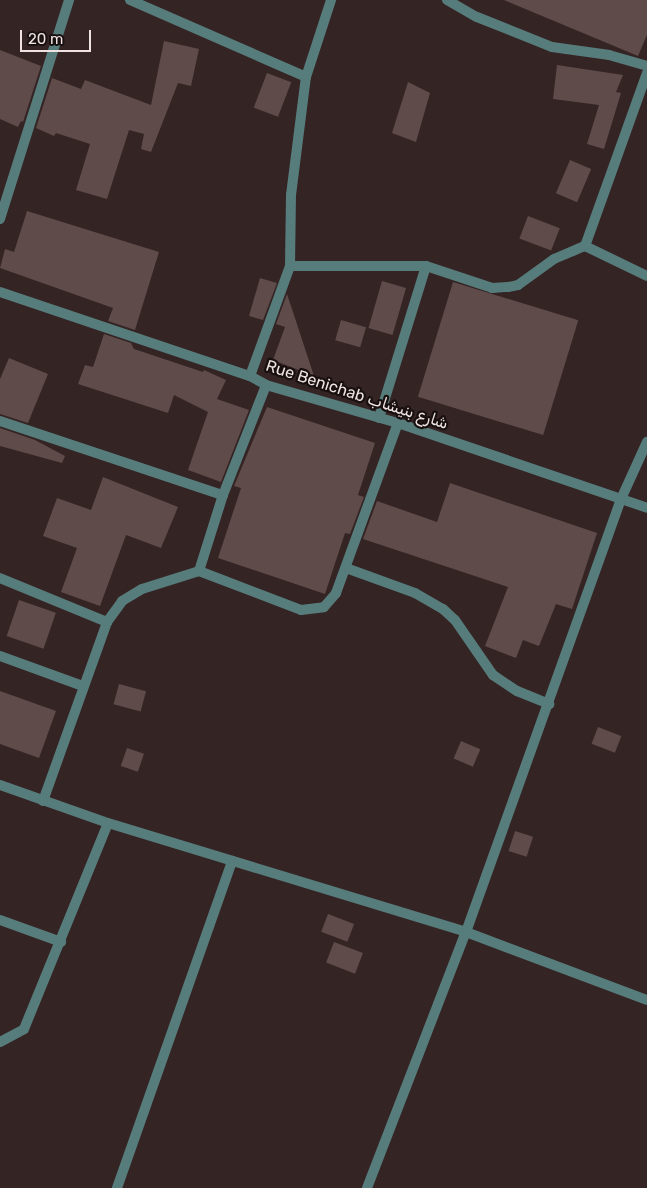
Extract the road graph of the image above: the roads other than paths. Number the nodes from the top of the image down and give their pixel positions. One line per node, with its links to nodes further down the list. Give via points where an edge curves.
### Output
1 (69, 0): 8 (street)
2 (130, 0): 7 (street)
3 (331, 0): 7 (street)
4 (447, 0): 5 (street, via 476,17 552,47 609,55)
5 (647, 66)
6 (647, 73): 9 (street)
7 (306, 77): 10 (street, via 291,195)
8 (0, 219)
9 (584, 246): 11 (street, via 554,259 518,285 508,287 492,288); 12 (street)
10 (290, 266): 11 (street); 14 (street)
11 (426, 266): 16 (street)
12 (647, 276)
13 (0, 292): 14 (street, Rue Benichab شارع بنيشاب)
14 (250, 376): 15 (street, Rue Benichab شارع بنيشاب)
15 (266, 385): 16 (street, Rue Benichab شارع بنيشاب); 20 (street)
16 (380, 418): 18 (street, Rue Benichab شارع بنيشاب)
17 (0, 421): 20 (street)
18 (398, 423): 21 (street, Rue Benichab شارع بنيشاب); 23 (street)
19 (647, 442): 21 (street)
20 (223, 495): 24 (street)
21 (621, 499): 22 (street, Rue Benichab شارع بنيشاب); 29 (street)
22 (647, 508)
23 (346, 568): 24 (street, via 331,601 315,609 300,610); 29 (street, via 415,593 443,609 455,620 493,674 517,691)
24 (199, 571): 26 (street, via 132,594)
25 (0, 578): 26 (street)
26 (107, 622): 28 (street)
27 (0, 656): 28 (street)
28 (83, 686): 31 (street)
29 (548, 704): 35 (street)
30 (0, 785): 31 (street)
31 (43, 801): 32 (street)
32 (108, 823): 33 (street); 36 (street)
33 (232, 860): 35 (street); 39 (street)
34 (0, 920): 36 (street)
35 (466, 932): 37 (street); 40 (street)
36 (61, 942): 38 (street, via 24,1029)
37 (647, 1000)
38 (0, 1042)
39 (117, 1188)
40 (367, 1188)

